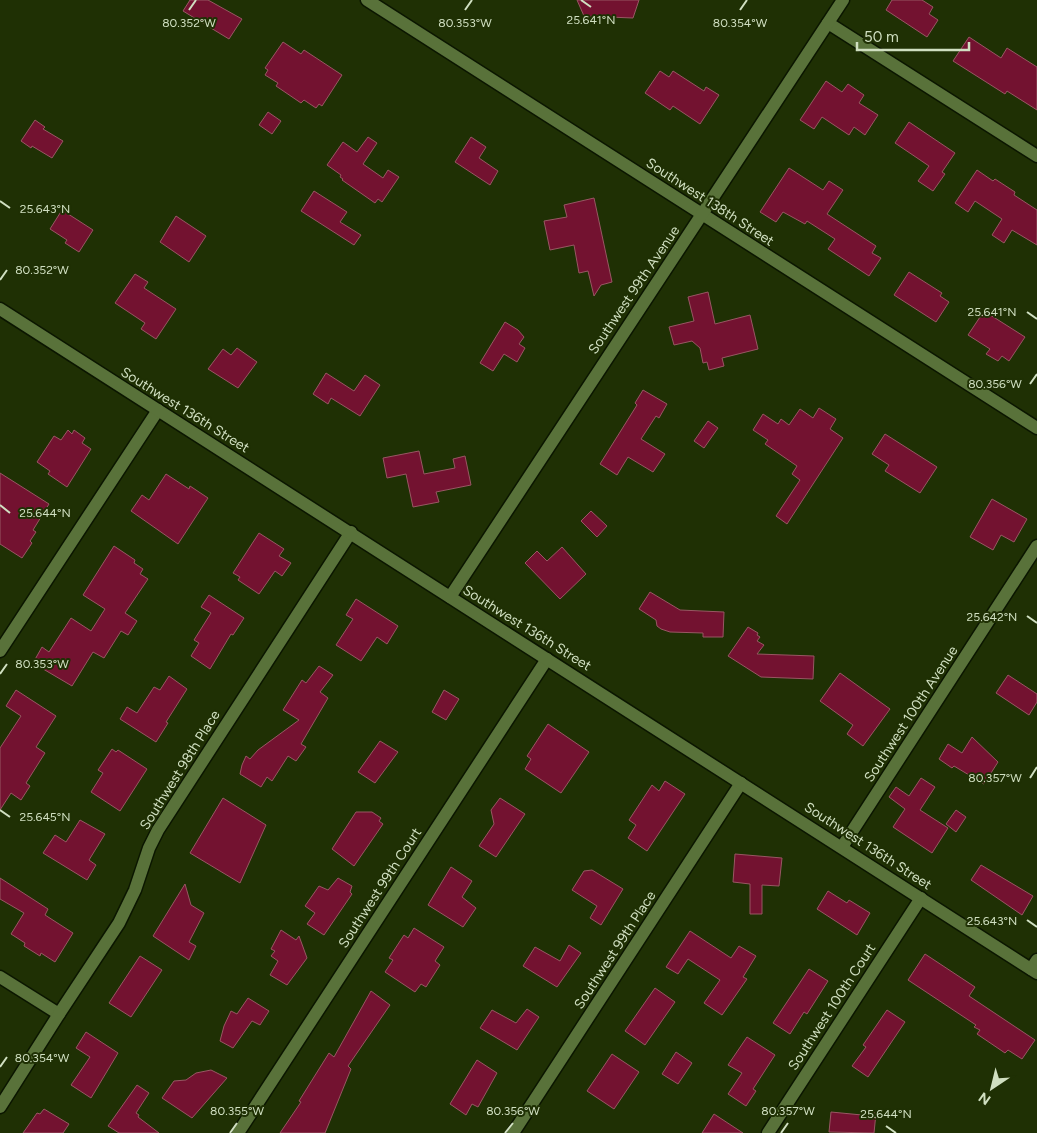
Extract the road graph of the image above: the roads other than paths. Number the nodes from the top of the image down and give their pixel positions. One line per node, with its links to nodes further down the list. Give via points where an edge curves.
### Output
1 (367, 0): 5 (street, Southwest 138th Street)
2 (843, 0): 3 (street, Southwest 99th Avenue)
3 (828, 23): 4 (street); 5 (street, Southwest 99th Avenue)
4 (1037, 156)
5 (702, 214): 8 (street, Southwest 138th Street); 11 (street, Southwest 99th Avenue)
6 (0, 309): 7 (street, Southwest 136th Street)
7 (158, 410): 9 (street, Southwest 136th Street); 12 (street)
8 (1037, 428)
9 (351, 532): 11 (street, Southwest 136th Street); 19 (street, Southwest 98th Place, via 158,830 128,907)
10 (1037, 546): 15 (street, Southwest 100th Avenue)
11 (450, 597): 13 (street, Southwest 136th Street)
12 (0, 651)
13 (547, 659): 14 (street, Southwest 136th Street); 21 (street, Southwest 99th Court)
14 (741, 783): 15 (street, Southwest 136th Street); 22 (street, Southwest 99th Place)
15 (842, 847): 16 (street, Southwest 136th Street)
16 (921, 898): 17 (street, Southwest 136th Street); 23 (street, Southwest 100th Court)
17 (1035, 967)
18 (0, 976): 19 (street)
19 (59, 1014): 20 (street, Southwest 98th Place)
20 (0, 1107)
21 (238, 1133)
22 (513, 1133)
23 (768, 1133)

